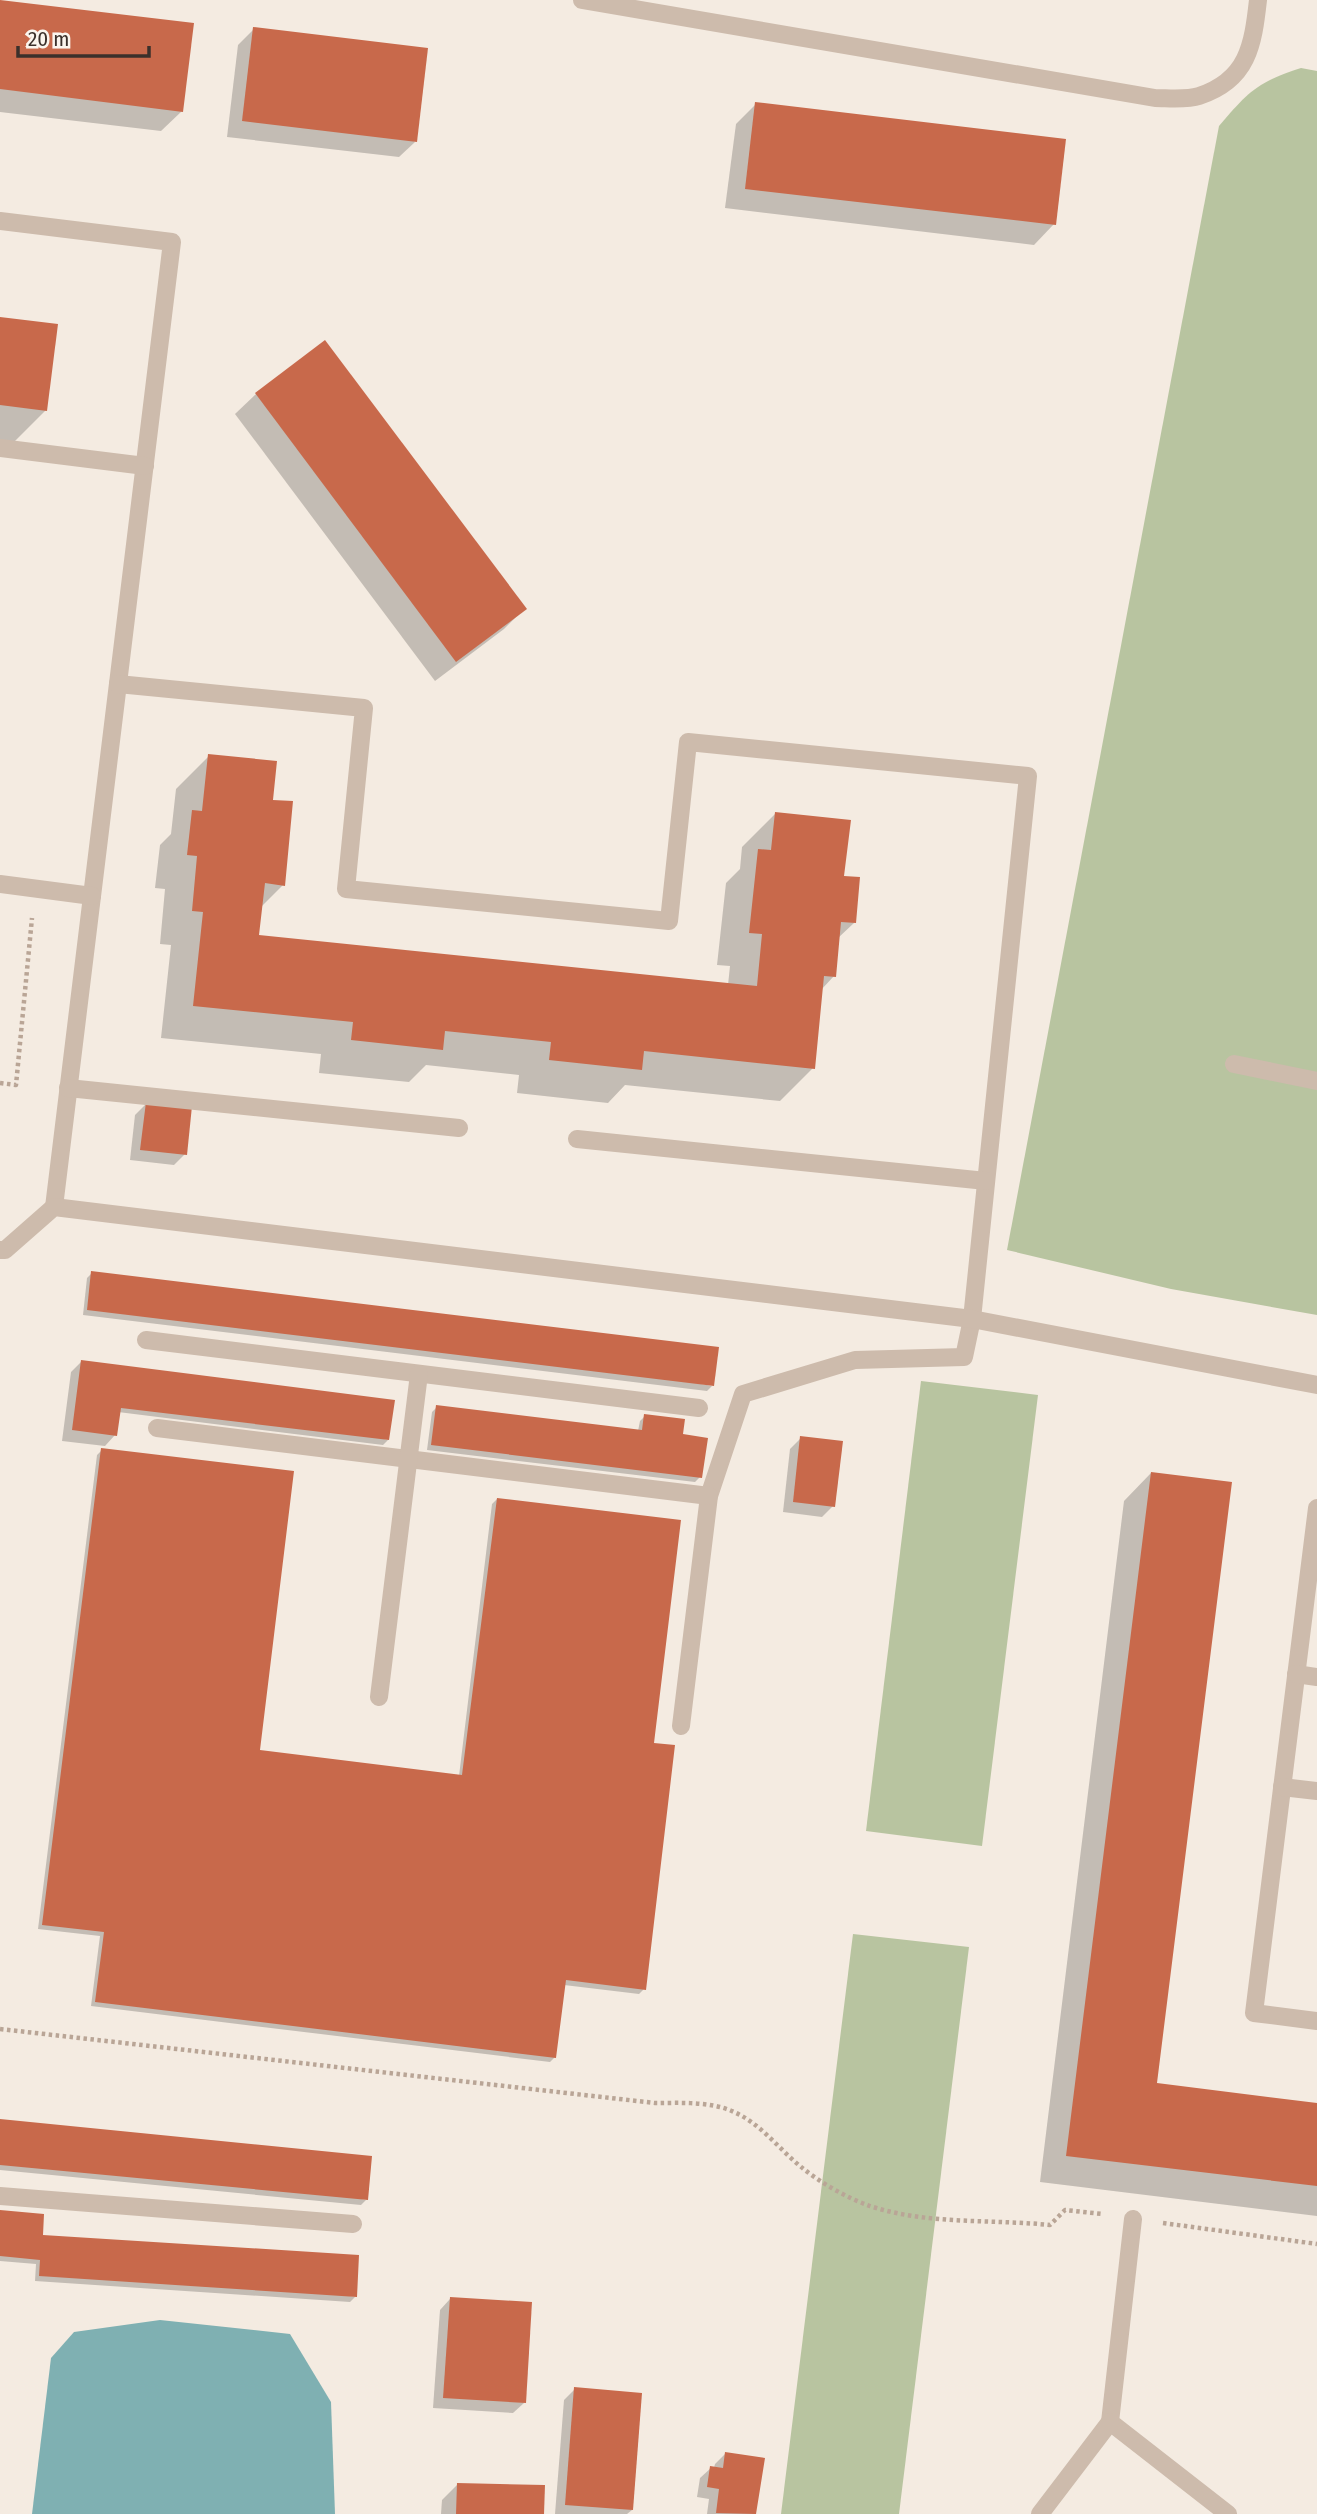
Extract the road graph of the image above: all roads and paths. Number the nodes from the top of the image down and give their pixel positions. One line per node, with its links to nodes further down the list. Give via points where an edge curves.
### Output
1 (582, 0): 2 (street, via 1155,98 1198,96 1236,76 1254,39)
2 (1258, 0)
3 (0, 221): 5 (street, via 172,242)
4 (0, 448): 5 (street)
5 (145, 466): 6 (street)
6 (118, 684): 9 (street); 16 (street, via 364,709 345,889 669,921 688,741 1028,776)
7 (0, 884): 8 (street)
8 (35, 889): 9 (street); 12 (path, via 16,1086)
9 (92, 896): 13 (street)
10 (1234, 1063): 11 (street)
11 (1317, 1080)
12 (0, 1083)
13 (68, 1088): 14 (street); 17 (street)
14 (459, 1128)
15 (578, 1139): 16 (street)
16 (986, 1181): 19 (street)
17 (54, 1207): 18 (street); 19 (street)
18 (0, 1250)
19 (972, 1319): 22 (street); 26 (street, via 964,1357 855,1360 743,1394)
20 (146, 1340): 21 (street)
21 (419, 1374): 23 (street); 25 (street)
22 (1317, 1385)
23 (699, 1408)
24 (157, 1429): 25 (street)
25 (408, 1460): 26 (street); 30 (street)
26 (709, 1496): 31 (street)
27 (1317, 1508): 28 (street)
28 (1296, 1674): 29 (street); 32 (street)
29 (1317, 1677)
30 (379, 1697)
31 (681, 1726)
32 (1282, 1787): 33 (street); 34 (street, via 1254,2013)
33 (1317, 1791)
34 (1317, 2021)
35 (0, 2029): 37 (path, via 697,2104 733,2111 768,2134 801,2167 869,2206 917,2217 1050,2225 1065,2210)
36 (0, 2196): 38 (street)
37 (1133, 2218): 39 (path); 40 (street)
38 (353, 2224)
39 (1317, 2244)
40 (1110, 2422): 41 (street); 42 (street)
41 (1040, 2514)
42 (1228, 2514)

